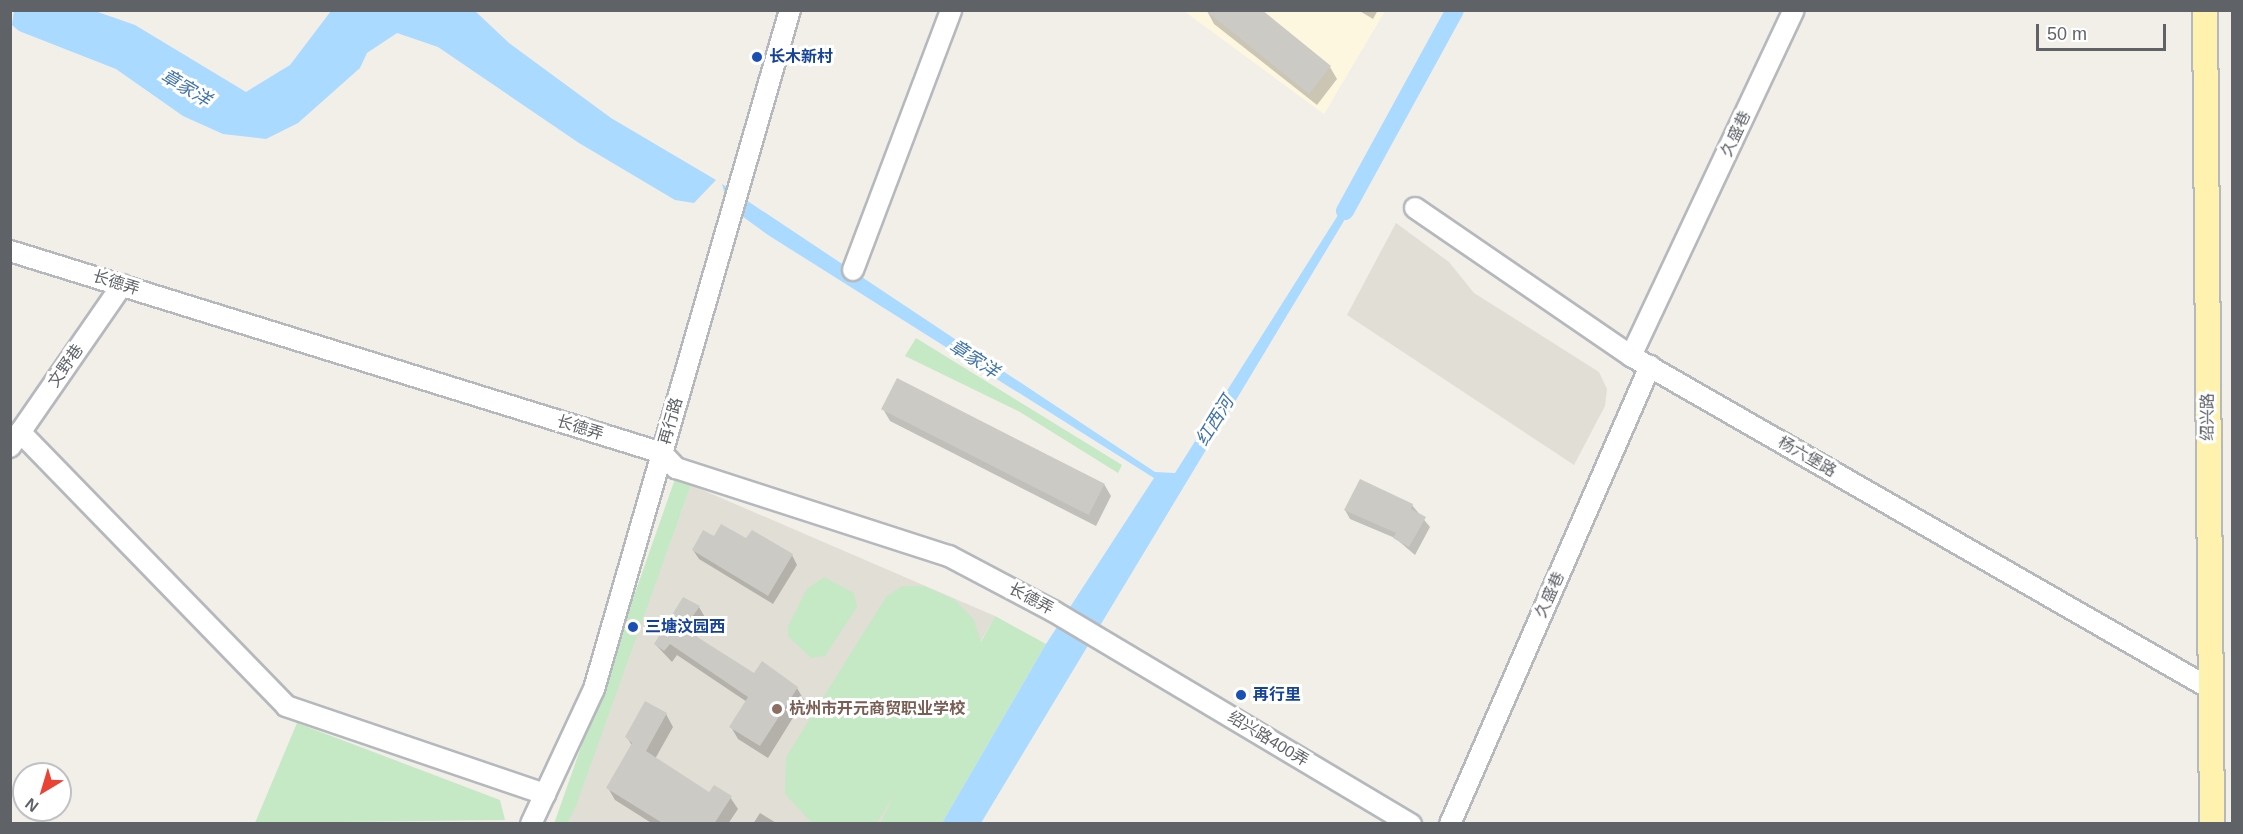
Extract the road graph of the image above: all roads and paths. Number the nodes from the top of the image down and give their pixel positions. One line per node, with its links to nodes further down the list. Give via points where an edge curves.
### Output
1 (790, 10): 12 (street, 再行路)
2 (951, 10): 7 (street)
3 (1794, 10): 9 (street, 久盛巷)
4 (2205, 10): 14 (main road, 绍兴路)
5 (1415, 208): 9 (street, 杨六堡路)
6 (10, 251): 8 (street, 长德弄)
7 (853, 270)
8 (122, 285): 11 (street, 文野巷); 12 (street, 长德弄)
9 (1631, 356): 10 (street, 杨六堡路)
10 (1650, 366): 14 (street, 杨六堡路); 18 (street, 久盛巷)
11 (15, 439): 15 (street, via 286,706)
12 (662, 453): 13 (street, 长德弄, via 676,468 949,556); 15 (street, 再行路, via 594,690)
13 (1126, 655): 17 (street, 绍兴路400弄)
14 (2211, 689): 19 (main road, 绍兴路)
15 (545, 794): 16 (street, 再行路)
16 (531, 824)
17 (1411, 824)
18 (1450, 824)
19 (2212, 824)

